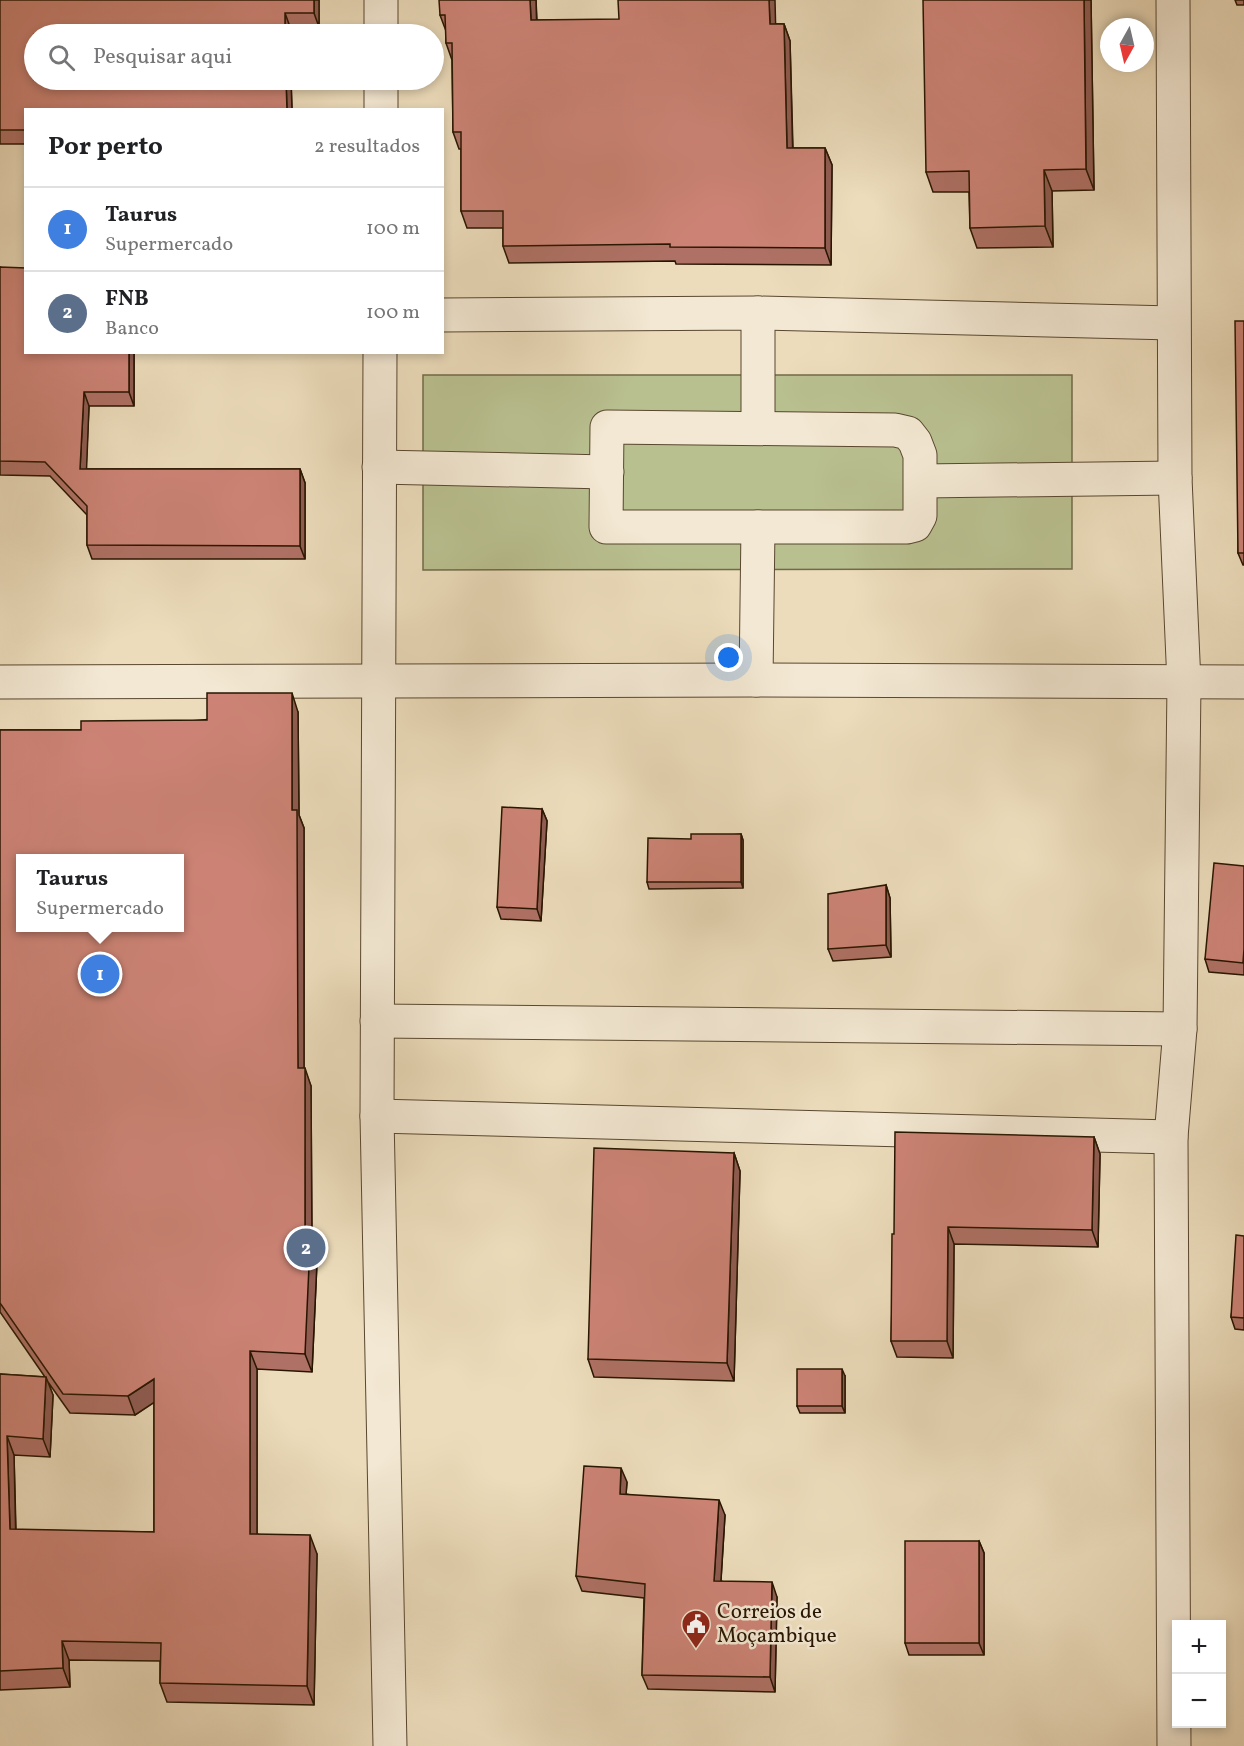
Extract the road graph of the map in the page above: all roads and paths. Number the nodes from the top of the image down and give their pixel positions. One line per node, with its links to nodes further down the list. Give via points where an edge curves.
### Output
1 (381, 0): 3 (street)
2 (1173, 0): 8 (street)
3 (381, 24)
4 (381, 90): 5 (street)
5 (381, 108)
6 (444, 315): 7 (street)
7 (758, 320): 8 (street); 10 (street)
8 (1173, 323): 13 (street)
9 (380, 354): 11 (street)
10 (758, 428): 12 (street, via 607,427); 14 (street, via 908,433 920,455)
11 (379, 467): 12 (street); 17 (street)
12 (607, 472): 15 (street, via 606,527)
13 (1174, 478): 14 (street); 20 (street)
14 (921, 481): 15 (street, via 920,516 915,525)
15 (758, 527): 16 (street)
16 (756, 680): 17 (street); 20 (street)
17 (378, 681): 18 (street); 21 (street)
18 (0, 682)
19 (1244, 682): 20 (street)
20 (1184, 683): 22 (street)
21 (378, 1021): 22 (street); 23 (street)
22 (1180, 1029): 24 (street)
23 (377, 1116): 24 (street); 25 (street)
24 (1171, 1137): 26 (street)
25 (390, 1746)
26 (1174, 1746)

